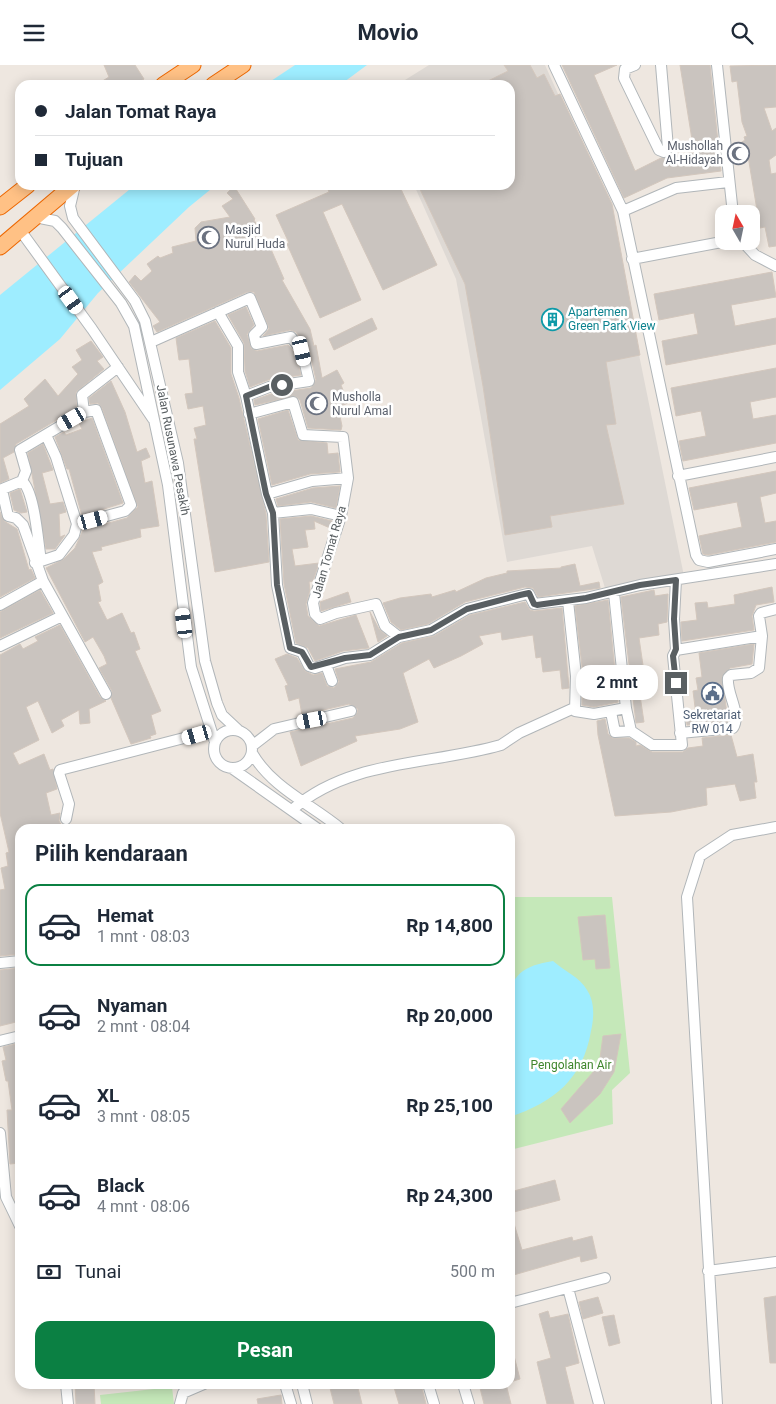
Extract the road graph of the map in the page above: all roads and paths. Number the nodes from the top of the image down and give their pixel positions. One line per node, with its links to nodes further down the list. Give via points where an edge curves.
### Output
1 (193, 65): 8 (highway)
2 (243, 65): 7 (highway)
3 (554, 65): 16 (street)
4 (635, 65): 5 (street, via 625,69 624,78 659,150 664,152 668,147)
5 (660, 65)
6 (717, 65): 10 (street)
7 (231, 70): 9 (highway)
8 (170, 80)
9 (220, 80)
10 (728, 182): 14 (street); 16 (street, via 676,188)
11 (22, 190): 15 (highway)
12 (68, 190): 17 (highway)
13 (73, 190): 25 (street, Jalan Rusunawa Pesakih, via 70,206 73,218 141,312)
14 (732, 205)
15 (0, 207)
16 (623, 211): 22 (street)
17 (35, 217): 18 (highway); 30 (street, Jalan Rusunawa Pesakih, via 56,221 121,303 134,326)
18 (20, 230): 20 (highway); 26 (street, Jalan Rusunawa Pesakih)
19 (715, 243): 22 (street)
20 (0, 247)
21 (750, 250): 23 (street)
22 (632, 259): 33 (street)
23 (776, 266)
24 (218, 312): 25 (street); 27 (street, via 238,346 238,372); 27 (street, via 250,298 262,327 254,335 256,344 291,337 302,351 309,381 269,387)
25 (151, 342): 62 (street, Jalan Rusunawa Pesakih, via 178,463 205,661 219,709 228,723)
26 (118, 367): 28 (street, via 82,395); 30 (street, Jalan Rusunawa Pesakih)
27 (246, 396): 29 (street)
28 (84, 412): 31 (street); 40 (street, via 96,410 131,505 126,511)
29 (249, 414): 34 (street, Jalan Tomat Raya, via 292,402 303,435 343,437); 37 (street)
30 (155, 423): 63 (street, Jalan Rusunawa Pesakih, via 168,485 190,658)
31 (46, 435): 35 (street, via 20,450 26,471); 40 (street)
32 (776, 457): 33 (street)
33 (678, 476): 41 (street, via 699,560 708,562)
34 (348, 478): 37 (street, via 312,481); 39 (street, Jalan Tomat Raya)
35 (22, 481): 36 (street); 42 (street, via 27,485 31,500)
36 (1, 490): 42 (street, via 8,516 23,525)
37 (266, 494): 38 (street)
38 (273, 513): 39 (street, via 311,509); 55 (street, via 277,585 290,648 302,652 312,668)
39 (341, 517): 52 (street, Jalan Tomat Raya, via 314,603 315,615 323,619 376,604 385,626)
40 (77, 524): 42 (street, via 74,535 59,555)
41 (776, 549)
42 (38, 562): 45 (street)
43 (776, 563): 44 (street)
44 (676, 580): 46 (street); 54 (street)
45 (43, 581): 48 (street); 50 (street)
46 (614, 593): 47 (street); 59 (street)
47 (568, 601): 52 (street, via 537,605 527,594 467,609 431,630); 58 (street, via 576,669)
48 (0, 605)
49 (776, 609): 51 (street, via 760,614)
50 (62, 616): 53 (street); 57 (street)
51 (762, 636): 54 (street); 65 (street, via 759,668 728,678 735,710 733,728)
52 (399, 637): 55 (street, via 370,655 345,658)
53 (0, 646)
54 (676, 649): 65 (street, via 673,656)
55 (326, 665): 56 (street)
56 (332, 681)
57 (106, 694)
58 (574, 708): 61 (street, via 580,713); 69 (street, via 519,733 502,745 349,776)
59 (626, 708): 61 (street); 64 (street)
60 (351, 711): 67 (street, via 274,729)
61 (611, 711): 64 (street, via 615,732)
62 (238, 730): 66 (street, via 225,731); 67 (street, via 247,736)
63 (211, 731): 66 (street, Jalan Rusunawa Pesakih); 71 (street, via 60,770 69,804)
64 (631, 731): 65 (street, via 652,745 682,745)
65 (680, 733)
66 (214, 742): 68 (street, via 215,758 223,766)
67 (252, 749): 68 (street, via 246,763); 69 (street, via 259,765 276,783)
68 (233, 769): 70 (street)
69 (303, 801): 70 (street); 73 (street)
70 (293, 809): 72 (street)
71 (66, 819)
72 (312, 824)
73 (334, 824)
74 (776, 827): 82 (street, via 732,835 700,856 687,897)
75 (15, 962): 76 (street)
76 (0, 963)
77 (15, 1037): 78 (street)
78 (0, 1041)
79 (0, 1133): 80 (street, via 6,1197)
80 (15, 1216)
81 (776, 1262): 82 (street)
82 (708, 1271): 99 (street)
83 (605, 1278): 84 (street)
84 (568, 1287): 85 (street); 98 (street)
85 (515, 1302)
86 (66, 1389): 92 (street)
87 (192, 1389): 93 (street, via 183,1393)
88 (287, 1389): 94 (street)
89 (303, 1389): 95 (street)
90 (430, 1389): 96 (street)
91 (464, 1389): 97 (street)
92 (68, 1404)
93 (180, 1404)
94 (291, 1404)
95 (307, 1404)
96 (434, 1404)
97 (469, 1404)
98 (599, 1404)
99 (717, 1404)

